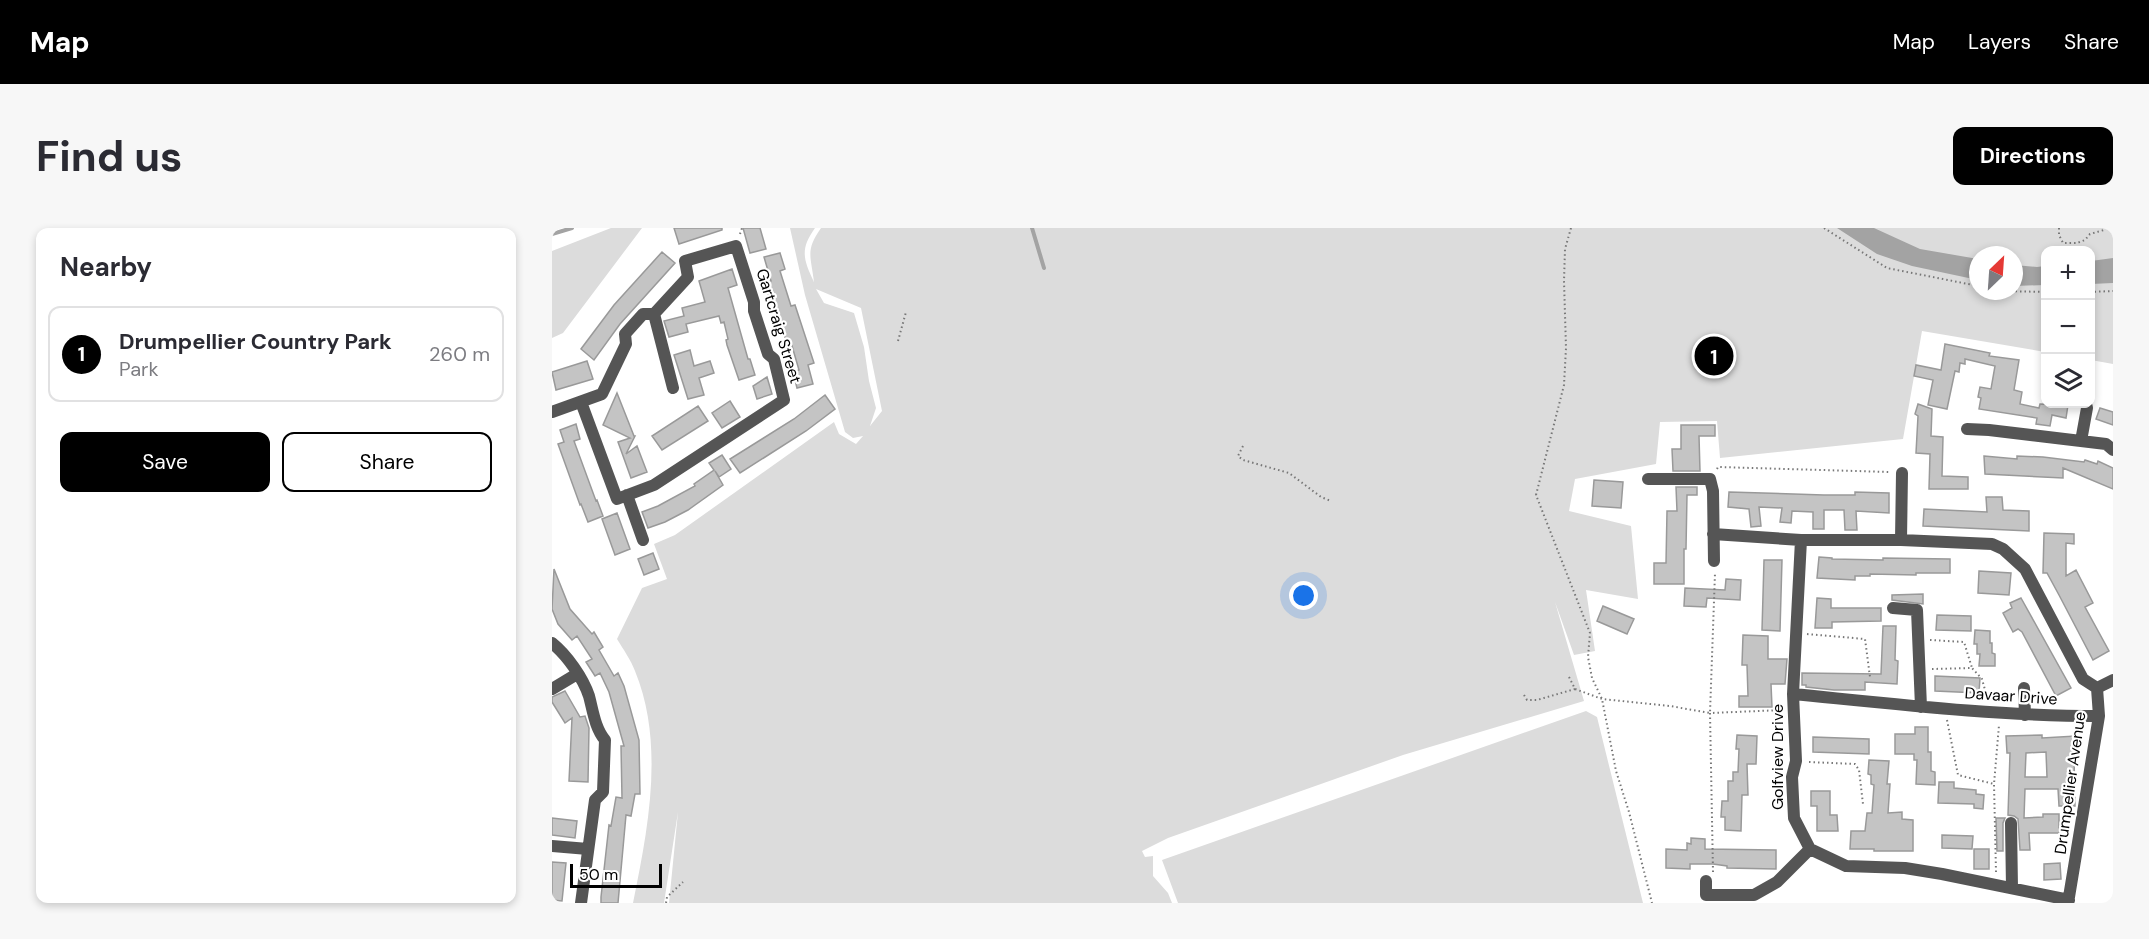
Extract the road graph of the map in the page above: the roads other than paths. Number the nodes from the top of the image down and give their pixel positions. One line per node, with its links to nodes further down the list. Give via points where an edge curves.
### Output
1 (654, 314): 2 (street); 3 (street, Gartcraig Street, via 643,314 625,334 626,344 602,394); 11 (street, Gartcraig Street, via 688,277 686,261 736,246 784,400 654,485)
2 (673, 387)
3 (581, 402): 5 (street, Gartcraig Street); 11 (street, via 617,499)
4 (2087, 408): 7 (street)
5 (552, 412)
6 (1967, 429): 7 (street)
7 (2081, 441): 8 (street, via 2106,444)
8 (2113, 450)
9 (1902, 473): 15 (street)
10 (1648, 479): 12 (street, via 1710,478)
11 (627, 495): 13 (street)
12 (1720, 534): 14 (street); 16 (street)
13 (643, 540)
14 (1801, 540): 15 (street); 24 (street, Golfview Drive)
15 (1902, 540): 22 (street, via 1992,544 2002,549 2025,569 2083,679)
16 (1714, 561)
17 (1893, 608): 25 (street, via 1917,610)
18 (552, 643): 19 (street, via 565,654)
19 (576, 674): 23 (street); 30 (street, via 588,693 605,740 603,792 595,800)
20 (2113, 680): 22 (street)
21 (2024, 687): 26 (street)
22 (2097, 688): 27 (street, Drumpellier Avenue)
23 (552, 689)
24 (1793, 694): 25 (street, Davaar Drive); 31 (street, Golfview Drive, via 1794,818)
25 (1921, 707): 26 (street, Davaar Drive)
26 (2025, 715): 27 (street, Davaar Drive)
27 (2099, 716): 35 (street, Drumpellier Avenue)
28 (2011, 823): 33 (street)
29 (552, 846): 30 (street)
30 (588, 849): 36 (street)
31 (1810, 849): 33 (street, via 1846,866 1905,868); 34 (street, via 1777,882 1754,895)
32 (1706, 881): 34 (street)
33 (2012, 888): 35 (street)
34 (1706, 899)
35 (2069, 902)
36 (581, 903)

